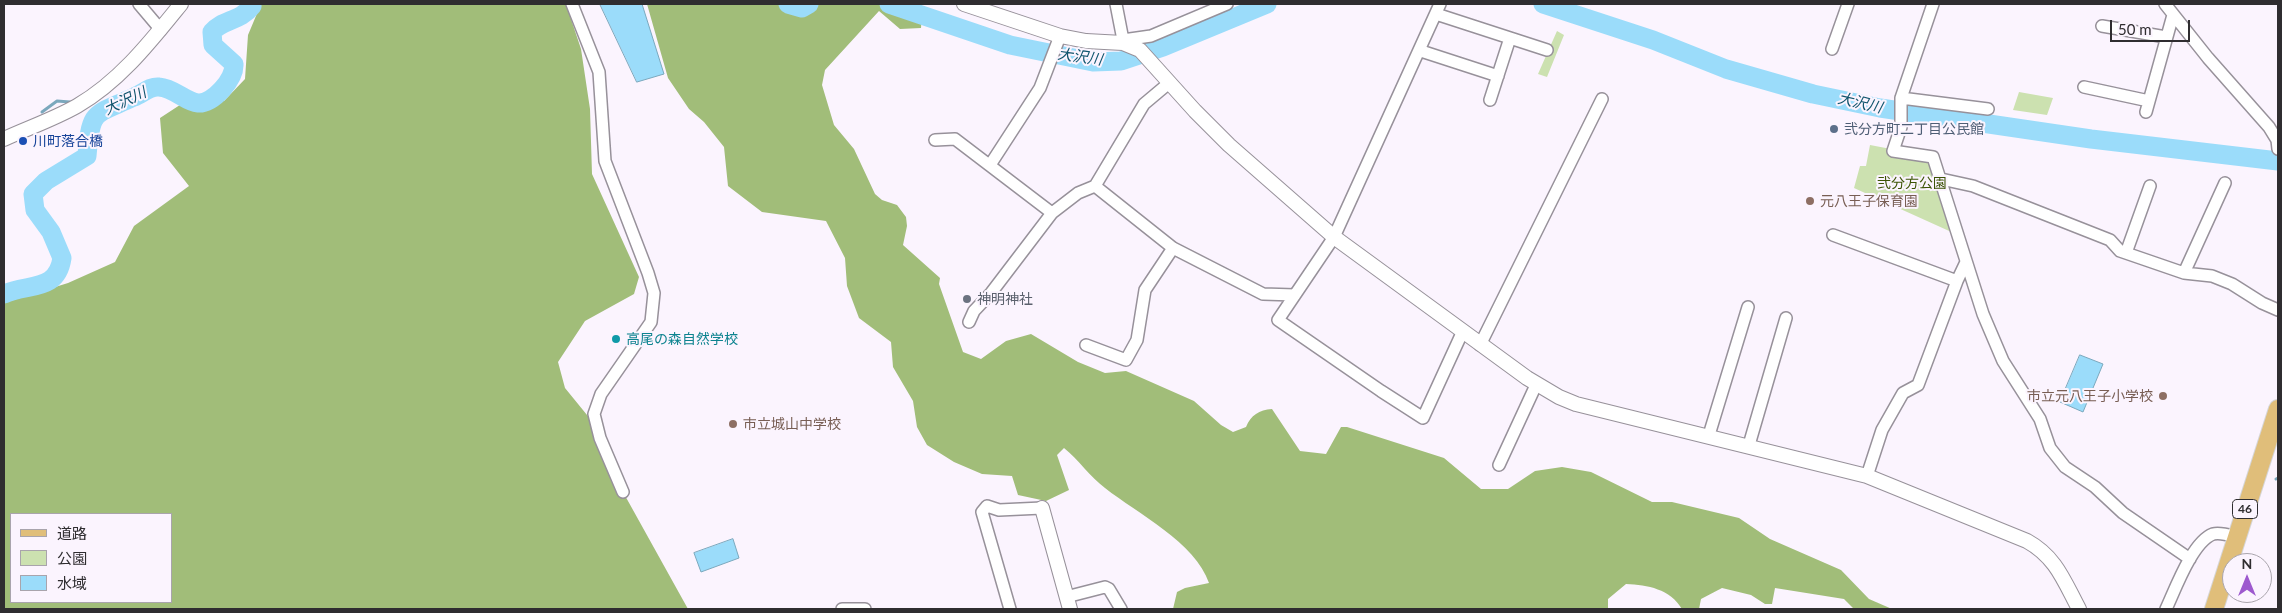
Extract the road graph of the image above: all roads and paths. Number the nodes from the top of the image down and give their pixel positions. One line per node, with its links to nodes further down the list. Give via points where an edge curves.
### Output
1 (139, 4): 13 (street)
2 (181, 4): 13 (street)
3 (572, 4): 58 (street, via 599,72 605,161 654,294 651,322 601,394 594,414 600,438)
4 (964, 4): 16 (street)
5 (1116, 4): 17 (street)
6 (1227, 4): 17 (street)
7 (1848, 4): 20 (street)
8 (1933, 4): 26 (street)
9 (2165, 4): 11 (street)
10 (1438, 9): 15 (street); 18 (street)
11 (2172, 15): 14 (street); 30 (street, via 2269,127)
12 (2102, 26): 14 (street)
13 (161, 30): 28 (street, via 108,83 78,105)
14 (2166, 37): 23 (street, via 2148,106)
15 (1510, 38): 19 (street); 21 (street)
16 (1059, 40): 17 (street); 31 (street, via 1040,88)
17 (1127, 43): 22 (street, via 1151,61)
18 (1421, 50): 21 (street); 38 (street)
19 (1547, 50)
20 (1832, 50)
21 (1498, 76): 25 (street)
22 (1169, 83): 34 (street, via 1144,104); 38 (street, via 1229,145)
23 (2084, 87)
24 (1602, 99): 51 (street)
25 (1490, 100)
26 (1901, 100): 27 (street); 32 (street, via 1901,120 1893,151 1933,157)
27 (1988, 109)
28 (4, 139)
29 (935, 140): 31 (street, via 955,139)
30 (2278, 149)
31 (990, 165): 36 (street)
32 (1941, 178): 40 (street, via 1973,186 2110,240); 41 (street)
33 (2225, 183): 42 (street)
34 (1094, 186): 36 (street); 39 (street)
35 (2150, 186): 40 (street)
36 (1052, 212): 48 (street, via 974,311)
37 (1833, 235): 43 (street)
38 (1334, 237): 44 (street); 49 (street)
39 (1173, 248): 44 (street, via 1264,294); 50 (street, via 1145,290 1136,340 1126,360)
40 (2126, 254): 42 (street)
41 (1966, 262): 43 (street); 61 (street, via 1983,314 2004,361 2040,419 2050,448 2065,467 2095,487 2123,514)
42 (2184, 273): 46 (street, via 2212,276)
43 (1957, 281): 57 (street, via 1918,385 1903,393 1882,430)
44 (1295, 295): 49 (street, via 1278,320 1424,418)
45 (1748, 307): 54 (street)
46 (2278, 310)
47 (1786, 318): 55 (street)
48 (969, 322)
49 (1462, 333): 51 (street)
50 (1086, 345)
51 (1480, 346): 52 (street)
52 (1536, 385): 54 (street, via 1576,404); 56 (street)
53 (2278, 409): 60 (main road, 46)
54 (1709, 435): 55 (street)
55 (1749, 445): 57 (street)
56 (1499, 464)
57 (1867, 476): 67 (street, via 2042,549 2054,563)
58 (623, 492)
59 (1042, 508): 62 (street); 65 (street, via 999,510 986,506 982,512)
60 (2236, 537): 61 (street, via 2213,534 2201,543); 69 (main road, 46)
61 (2190, 559): 68 (street)
62 (1068, 603): 66 (street, via 1105,587)
63 (842, 609): 64 (street)
64 (865, 609)
65 (1010, 609)
66 (1121, 609)
67 (2079, 609)
68 (2166, 609)
69 (2214, 609)

